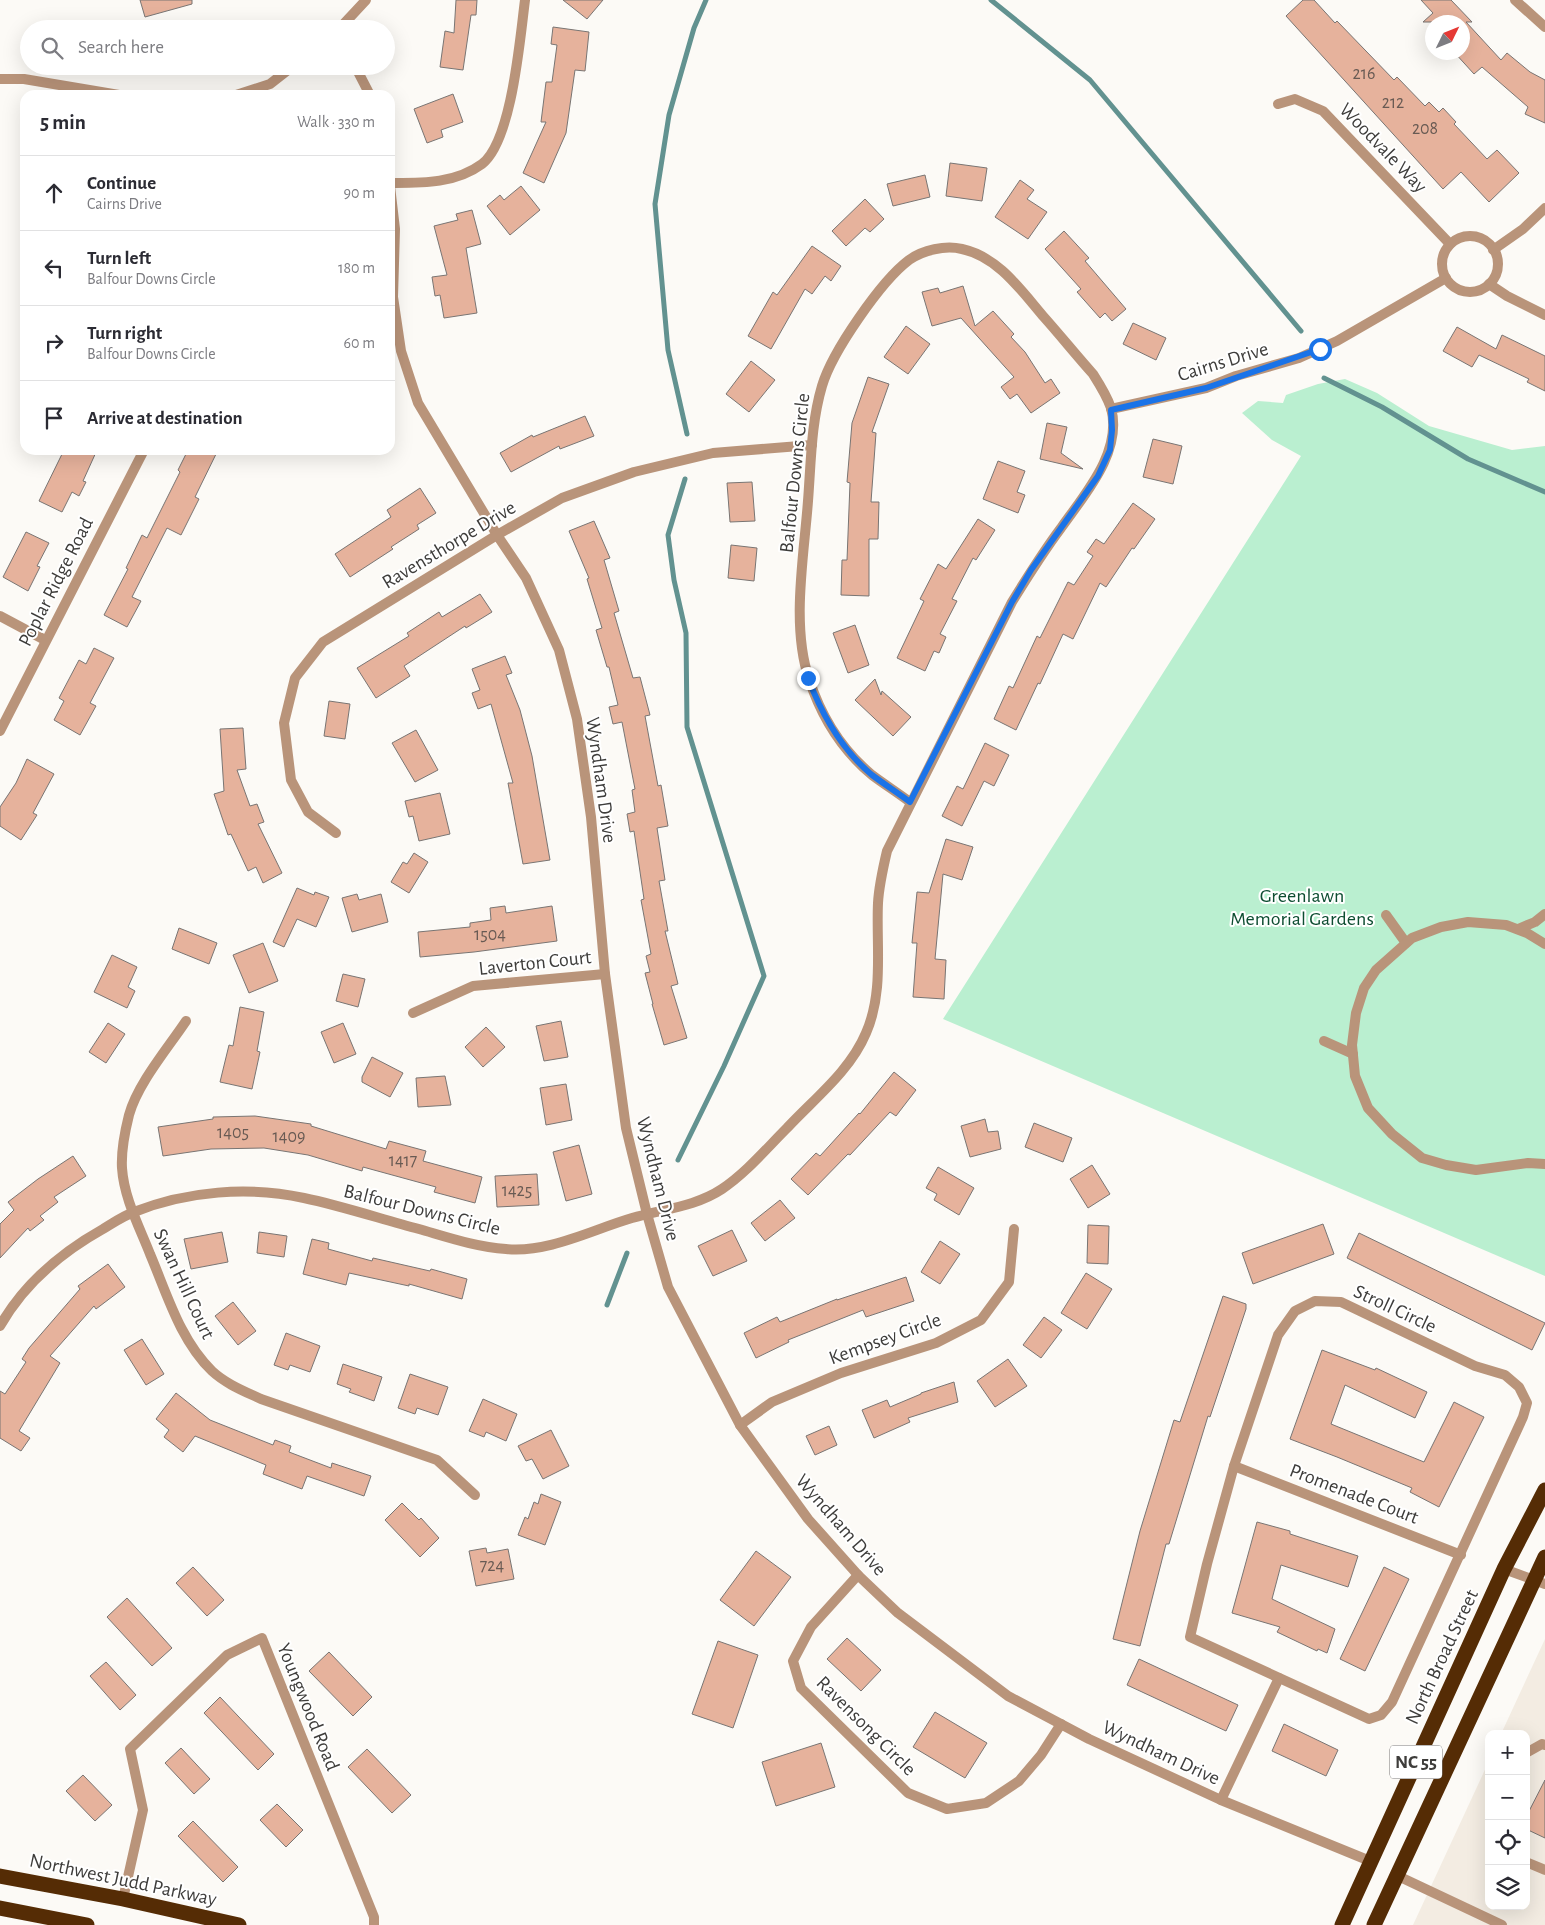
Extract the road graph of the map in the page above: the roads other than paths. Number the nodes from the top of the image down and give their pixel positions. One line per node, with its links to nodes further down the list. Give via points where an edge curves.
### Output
1 (366, 0): 4 (street)
2 (525, 0): 13 (street, via 505,122 497,144 483,163 461,174 434,183)
3 (1515, 0): 5 (street)
4 (347, 20)
5 (1545, 27)
6 (282, 75): 10 (street, via 270,84)
7 (360, 75): 11 (street)
8 (0, 79): 9 (street, via 24,79)
9 (89, 90)
10 (251, 90)
11 (367, 90)
12 (1278, 104): 15 (street, Woodvale Way, via 1295,100 1323,111)
13 (395, 185)
14 (1545, 208): 16 (street, via 1523,229)
15 (1450, 244): 16 (street, via 1466,236 1476,237); 17 (street, via 1442,260)
16 (1493, 250): 18 (street, via 1497,269)
17 (1446, 278): 18 (street, via 1466,292 1483,289); 21 (street, Cairns Drive, via 1338,341 1313,352 1206,388)
18 (1489, 284): 20 (street)
19 (395, 310): 24 (street, Wyndham Drive, via 401,350 418,403)
20 (1545, 315)
21 (1111, 410): 22 (street, Balfour Downs Circle, via 1093,374 1014,282 982,256 961,248 941,248 910,259 889,278 856,323 822,384); 28 (street, Balfour Downs Circle, via 1110,450 1098,476 1012,602)
22 (812, 445): 24 (street, Ravensthorpe Drive, via 713,453 634,472 562,498); 28 (street, Balfour Downs Circle, via 799,618 808,678 834,733 852,755 871,774)
23 (141, 455): 26 (street, Poplar Ridge Road)
24 (497, 535): 29 (street, Ravensthorpe Drive, via 323,642 295,678 284,723 291,780 308,812); 35 (street, Wyndham Drive, via 526,578 559,650 574,711 590,817)
25 (0, 616): 26 (street)
26 (45, 640): 27 (street, Poplar Ridge Road)
27 (0, 731)
28 (910, 802): 42 (street, Balfour Downs Circle, via 887,851 881,876 877,985 870,1023 856,1053 744,1171 721,1189 695,1203)
29 (336, 833)
30 (1545, 914): 32 (street)
31 (1386, 915): 33 (street)
32 (1518, 929): 33 (street, via 1468,922 1441,927); 34 (street)
33 (1406, 943): 39 (street, via 1376,970 1364,988 1356,1013)
34 (1545, 944)
35 (605, 974): 36 (street, Laverton Court, via 474,986); 42 (street, Wyndham Drive, via 626,1128)
36 (413, 1014)
37 (186, 1021): 41 (street, Swan Hill Court, via 140,1091 130,1113 122,1168)
38 (1324, 1041): 39 (street)
39 (1353, 1054): 40 (street, via 1354,1076 1368,1108 1392,1134 1422,1158 1476,1170)
40 (1545, 1164)
41 (132, 1212): 42 (street, Balfour Downs Circle, via 198,1195 270,1193 303,1198 474,1244 521,1250 568,1240); 44 (street, Balfour Downs Circle, via 55,1262 24,1292); 48 (street, Swan Hill Court, via 184,1334 196,1354 213,1372 234,1387 261,1399 437,1460)
42 (647, 1214): 45 (street, Wyndham Drive, via 668,1287)
43 (1014, 1229): 45 (street, Kempsey Circle, via 1008,1282 981,1320 936,1343 841,1373 772,1402)
44 (0, 1326)
45 (740, 1425): 52 (street, Wyndham Drive, via 808,1519)
46 (1234, 1466): 49 (street, Promenade Court); 49 (street, Stroll Circle, via 1278,1335 1294,1311 1315,1301 1341,1302 1474,1366 1504,1376 1519,1387 1527,1403); 54 (street, Stroll Circle, via 1190,1637)
47 (1545, 1490): 51 (highway, North Broad Street / NC 55)
48 (475, 1495)
49 (1461, 1555): 54 (street, Stroll Circle, via 1392,1702 1381,1715 1369,1719)
50 (1545, 1557): 53 (highway, NC 55)
51 (1504, 1569): 53 (street); 59 (highway, North Broad Street / NC 55)
52 (858, 1575): 55 (street, Wyndham Drive, via 898,1613 1008,1696); 55 (street, Ravensong Circle, via 811,1627 793,1661 801,1688 908,1792 947,1809 986,1803 1019,1781)
53 (1539, 1582): 63 (highway, NC 55)
54 (1279, 1678): 58 (street)
55 (1061, 1724): 58 (street, Wyndham Drive)
56 (1545, 1745): 57 (street)
57 (1530, 1751)
58 (1221, 1800): 59 (street, Wyndham Drive)
59 (1370, 1861): 69 (highway, North Broad Street / NC 55)
60 (1530, 1864): 61 (street)
61 (1545, 1870)
62 (0, 1876): 64 (highway, Northwest Judd Parkway)
63 (1398, 1876): 70 (highway, NC 55); 71 (street)
64 (123, 1899): 67 (highway, Northwest Judd Parkway); 68 (street, Youngwood Road, via 143,1810 130,1749 227,1655 262,1638 374,1917)
65 (0, 1908): 66 (highway)
66 (87, 1925)
67 (238, 1925)
68 (374, 1925)
69 (1342, 1925)
70 (1374, 1925)
71 (1502, 1925)

